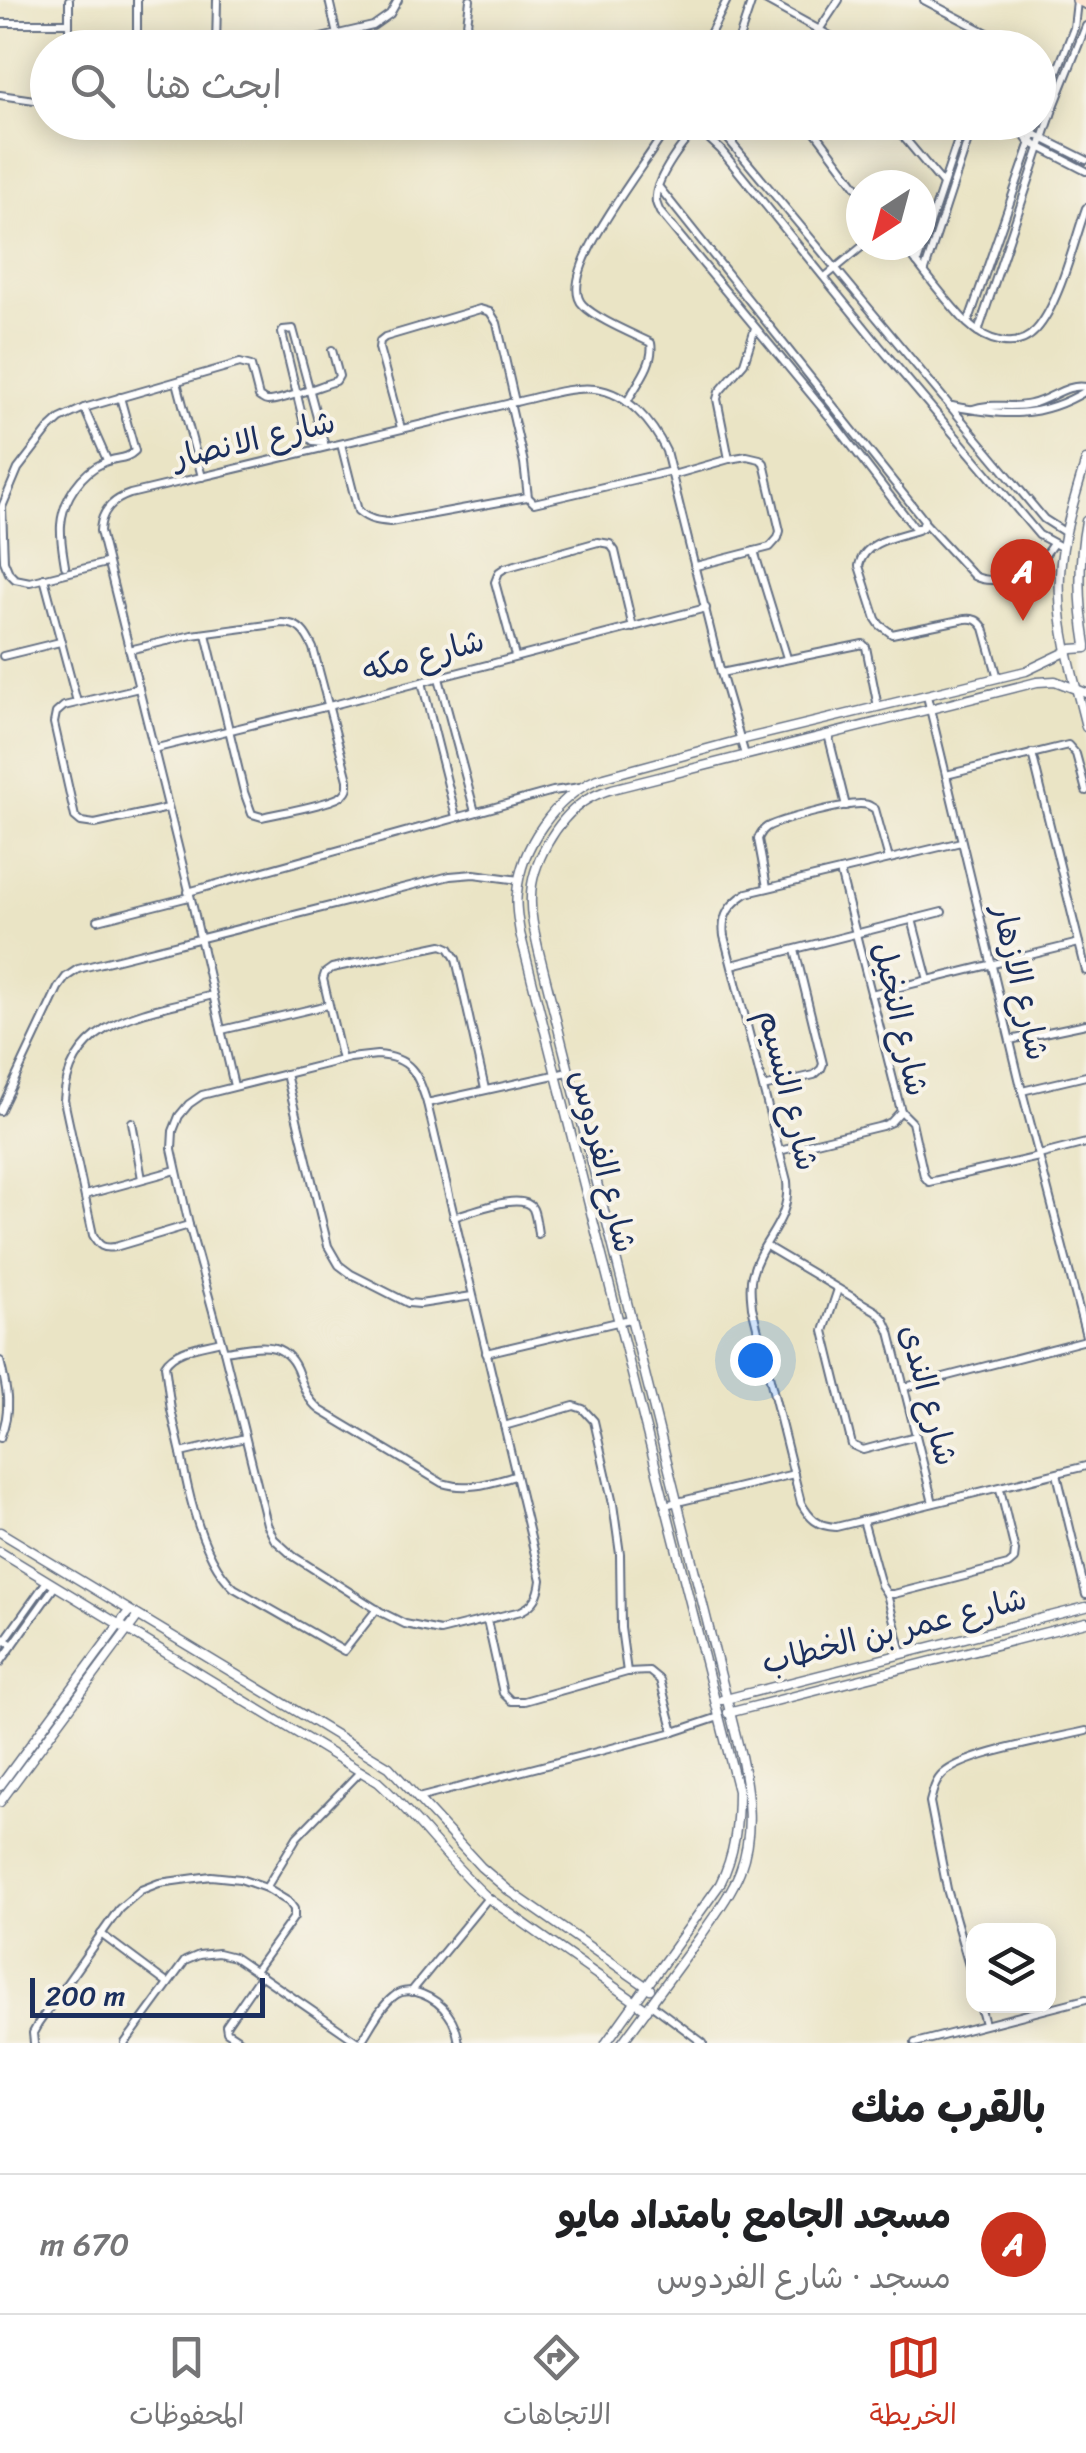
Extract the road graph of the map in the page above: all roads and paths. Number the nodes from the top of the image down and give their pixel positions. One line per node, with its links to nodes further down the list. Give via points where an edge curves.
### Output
1 (69, 0): 15 (street)
2 (137, 0): 18 (street)
3 (217, 0): 19 (street)
4 (329, 0): 20 (street)
5 (398, 0): 21 (street, via 374,26)
6 (470, 0): 22 (street)
7 (727, 0): 23 (street)
8 (752, 0): 24 (street)
9 (765, 0): 25 (street)
10 (839, 0): 25 (street)
11 (924, 0): 26 (street)
12 (1077, 0): 13 (main road); 27 (street)
13 (1086, 4)
14 (0, 23): 15 (street)
15 (69, 23): 17 (street)
16 (1086, 26): 30 (street)
17 (69, 30)
18 (137, 30)
19 (216, 30)
20 (336, 30)
21 (358, 30)
22 (465, 30)
23 (712, 30)
24 (742, 30)
25 (819, 30)
26 (982, 30)
27 (1057, 69)
28 (0, 95): 29 (street)
29 (30, 99)
30 (1056, 103)
31 (658, 140): 68 (street, via 597,234 576,284 583,305 651,344 652,357)
32 (684, 140): 49 (street)
33 (711, 140): 52 (street)
34 (730, 140): 43 (street)
35 (733, 140): 43 (street)
36 (821, 140): 47 (street)
37 (905, 140): 48 (street)
38 (958, 140): 48 (street)
39 (968, 140): 56 (street)
40 (1043, 140): 44 (street)
41 (1048, 140): 45 (street)
42 (1031, 142): 44 (street); 58 (street)
43 (733, 144): 51 (street)
44 (1041, 148): 46 (street); 60 (street)
45 (1086, 160)
46 (1086, 171)
47 (846, 173)
48 (944, 185): 54 (street)
49 (658, 186): 59 (street, via 660,212); 81 (street)
50 (1086, 208): 60 (street, via 1036,330 1015,342)
51 (806, 233): 52 (street); 55 (street)
52 (796, 241): 57 (street)
53 (846, 260): 55 (street)
54 (917, 262): 56 (street)
55 (836, 269): 57 (street); 69 (street)
56 (924, 271): 58 (street)
57 (825, 278): 83 (street, via 1032,528)
58 (968, 324): 60 (street)
59 (754, 328): 74 (street, via 744,362 717,395); 81 (street, via 913,526)
60 (978, 332)
61 (332, 350): 63 (street, via 339,376)
62 (177, 382): 65 (street, via 246,363 262,400); 66 (street); 78 (street)
63 (311, 388): 65 (street); 65 (street, via 293,328 283,330); 72 (street)
64 (1086, 389): 69 (street, via 1075,386 1025,406)
65 (296, 393): 72 (street, via 307,436)
66 (120, 397): 70 (street); 75 (street, via 135,451)
67 (513, 402): 68 (street, شارع الانصار, via 579,390); 71 (street, شارع الانصار); 71 (street, via 494,317 480,310 380,341); 79 (street)
68 (626, 402): 77 (street, via 658,434)
69 (950, 406): 82 (street, via 1044,519)
70 (84, 408): 75 (street); 89 (street, via 48,430 18,469 2,508 9,573 23,581)
71 (401, 428): 73 (street, شارع الانصار)
72 (325, 444): 73 (street, شارع الانصار); 78 (street, شارع الانصار)
73 (341, 444): 79 (street, via 358,511 366,518 390,522)
74 (729, 459): 77 (street); 85 (street, via 754,456 764,463 780,531 770,546)
75 (108, 460): 87 (street, via 80,479 65,503)
76 (1086, 460): 82 (street)
77 (673, 473): 79 (street, via 538,503); 88 (street)
78 (202, 477): 86 (street, شارع الانصار, via 113,502 100,523)
79 (528, 497)
80 (1086, 521): 94 (street, via 1079,590)
81 (922, 526): 83 (street, via 983,580 1032,568); 102 (street, via 873,545 861,557 876,618 900,634 980,621)
82 (1066, 533): 84 (street)
83 (1053, 544): 84 (street)
84 (1063, 548): 96 (street, via 1059,595)
85 (754, 550): 88 (street); 99 (street)
86 (106, 563): 89 (street); 95 (street, شارع الانصار)
87 (64, 566)
88 (696, 566): 90 (street)
89 (44, 578): 93 (street)
90 (706, 608): 91 (street, شارع مكه); 100 (street)
91 (633, 628): 98 (street, شارع مكه); 98 (street, via 615,552 598,542 499,572)
92 (206, 634): 95 (street); 108 (street, via 282,623 302,629); 112 (street)
93 (61, 642): 97 (street); 107 (street)
94 (1086, 647): 96 (street, شارع الفردوس)
95 (129, 650): 104 (street, شارع الانصار)
96 (1067, 652): 102 (street, شارع الفردوس); 105 (street)
97 (4, 656)
98 (515, 656): 101 (street, شارع مكه)
99 (787, 658): 100 (street); 109 (street, via 864,644)
100 (721, 672): 114 (street)
101 (439, 678): 103 (street, شارع مكه); 123 (street)
102 (998, 678): 106 (street, شارع الفردوس)
103 (422, 682): 108 (street, شارع مكه); 124 (street)
104 (138, 688): 107 (street); 115 (street, شارع الانصار)
105 (1082, 692): 110 (street, شارع الفردوس, via 1047,680); 111 (street)
106 (927, 696): 109 (street, شارع الفردوس); 110 (street, شارع الازهار)
107 (77, 702): 122 (street, via 56,713 54,723 75,817 95,824)
108 (329, 706): 112 (street, شارع مكه); 112 (street, via 348,780 344,794 262,818 248,809)
109 (879, 708): 114 (street, شارع الفردوس)
110 (930, 708): 113 (street, شارع الفردوس); 118 (street, شارع الازهار)
111 (1086, 726)
112 (230, 729): 115 (street, شارع مكه)
113 (828, 734): 117 (street, شارع الفردوس); 121 (street)
114 (740, 740): 117 (street); 119 (street, شارع الفردوس)
115 (153, 749): 122 (street, شارع الانصار)
116 (1032, 753): 118 (street); 120 (street, via 1074,748); 136 (street)
117 (745, 755): 149 (street, شارع الفردوس, via 601,793 571,812 548,845 532,880 531,908)
118 (946, 775): 125 (street, شارع الازهار)
119 (581, 786): 123 (street); 128 (street, شارع الفردوس, via 542,828)
120 (1086, 791)
121 (846, 806): 126 (street, via 875,810); 129 (street, via 763,831 758,839)
122 (168, 808): 130 (street, شارع الانصار)
123 (476, 812): 124 (street)
124 (456, 817): 130 (street)
125 (961, 842): 126 (street, شارع النسيم); 139 (street, شارع الازهار)
126 (889, 859): 127 (street, شارع النسيم)
127 (840, 871): 129 (street, شارع النسيم); 134 (street, شارع النخيل)
128 (518, 880): 135 (street, via 450,876); 151 (street, شارع الفردوس, via 520,933)
129 (767, 887): 138 (street, شارع النسيم, via 736,900 725,915)
130 (188, 894): 133 (street); 135 (street, شارع الانصار)
131 (942, 912): 132 (street)
132 (912, 919): 134 (street); 141 (street)
133 (98, 920)
134 (856, 934): 137 (street); 142 (street, شارع النخيل)
135 (200, 938): 143 (street, شارع الانصار); 158 (street, via 84,966 66,977)
136 (1079, 943): 139 (street); 140 (street)
137 (795, 950): 138 (street); 154 (street, via 823,1064 814,1075)
138 (732, 964): 154 (street, شارع النسيم)
139 (992, 966): 141 (street); 147 (street, شارع الازهار)
140 (1086, 971)
141 (928, 980): 142 (street)
142 (871, 994): 159 (street, شارع النخيل)
143 (213, 995): 146 (street, شارع الانصار); 166 (street, via 110,1026 76,1056 64,1100)
144 (328, 1005): 146 (street); 148 (street); 155 (street, via 323,980 332,968 449,948)
145 (1086, 1024): 147 (street)
146 (222, 1030): 153 (street, شارع الانصار)
147 (1010, 1040): 156 (street, شارع الازهار)
148 (342, 1060): 150 (street); 157 (street, via 378,1054 404,1061)
149 (568, 1072): 151 (street); 173 (street, شارع الفردوس)
150 (286, 1074): 153 (street); 172 (street, via 328,1246 339,1265 408,1303)
151 (556, 1075): 155 (street); 174 (street, شارع الفردوس)
152 (1086, 1076): 156 (street)
153 (234, 1086): 164 (street, via 202,1095 178,1116)
154 (763, 1087): 162 (street, شارع النسيم)
155 (485, 1089): 157 (street)
156 (1022, 1091): 163 (street, شارع الازهار)
157 (427, 1103): 167 (street)
158 (0, 1111)
159 (901, 1111): 162 (street, شارع النخيل, via 882,1126); 163 (street, via 912,1122 929,1182)
160 (132, 1122): 165 (street)
161 (1086, 1143): 163 (street)
162 (779, 1151): 170 (street, شارع النسيم, via 788,1194)
163 (1039, 1156): 175 (street, شارع الازهار)
164 (176, 1170): 165 (street); 168 (street)
165 (142, 1180): 166 (street)
166 (85, 1194): 168 (street, via 102,1247)
167 (453, 1217): 169 (street, via 522,1201 533,1210); 172 (street)
168 (189, 1225): 176 (street)
169 (538, 1234)
170 (766, 1246): 171 (street, شارع الندى); 187 (street, شارع النسيم, via 750,1278 752,1307)
171 (838, 1288): 180 (street, شارع الندى, via 884,1320); 182 (street, via 824,1331 852,1445 863,1450)
172 (472, 1296): 178 (street)
173 (630, 1319): 174 (street); 191 (street, شارع الفردوس)
174 (619, 1322): 178 (street); 193 (street, شارع الفردوس)
175 (1086, 1338): 180 (street)
176 (221, 1341): 177 (street); 185 (street, via 175,1354 165,1365)
177 (224, 1351): 184 (street); 189 (street, via 282,1350 320,1410 442,1483 470,1488)
178 (486, 1353): 181 (street)
179 (0, 1362): 183 (street, via 8,1412)
180 (905, 1388): 182 (street, شارع الندى)
181 (504, 1426): 189 (street); 216 (street, via 574,1406 594,1421 618,1538)
182 (916, 1436): 192 (street, شارع الندى)
183 (0, 1438)
184 (245, 1438): 185 (street); 205 (street, via 274,1539)
185 (181, 1453): 205 (street, via 206,1544 234,1588 344,1651)
186 (1086, 1466): 188 (street)
187 (794, 1474): 191 (street); 194 (street, شارع النسيم, via 802,1503 818,1524)
188 (1056, 1474): 190 (street); 198 (street)
189 (516, 1476): 207 (street, via 540,1588 532,1605)
190 (1000, 1489): 192 (street); 202 (street, via 1014,1560)
191 (676, 1502): 193 (street); 199 (street, شارع الفردوس)
192 (933, 1503): 194 (street)
193 (666, 1505): 200 (street, شارع الفردوس)
194 (863, 1520): 202 (street)
195 (0, 1532): 206 (street)
196 (0, 1552): 201 (street)
197 (1086, 1553): 198 (street)
198 (1077, 1555): 203 (street)
199 (694, 1571): 200 (street); 217 (street, شارع الفردوس)
200 (683, 1574): 218 (street, شارع الفردوس)
201 (51, 1583): 209 (street); 212 (street); 213 (street)
202 (888, 1594): 214 (street)
203 (1086, 1595)
204 (1086, 1607): 210 (street, شارع عمر بن الخطاب)
205 (377, 1609): 207 (street, via 440,1631)
206 (134, 1614): 209 (street); 225 (street, via 390,1767)
207 (487, 1620): 216 (street, via 503,1694 511,1701)
208 (1086, 1622): 211 (street, شارع عمر بن الخطاب)
209 (123, 1628): 223 (street); 224 (street); 226 (street)
210 (1000, 1628): 211 (street); 214 (street, شارع عمر بن الخطاب)
211 (1005, 1642): 219 (street, شارع عمر بن الخطاب)
212 (1, 1643): 213 (street)
213 (10, 1649): 215 (street)
214 (902, 1654): 217 (street, شارع عمر بن الخطاب)
215 (0, 1663)
216 (628, 1672): 222 (street, via 650,1671 660,1680)
217 (726, 1699): 218 (street, شارع عمر بن الخطاب); 219 (street, شارع الفردوس)
218 (715, 1702): 220 (street, شارع الفردوس)
219 (730, 1713): 220 (street, شارع عمر بن الخطاب); 234 (street, شارع الفردوس, via 748,1796 745,1850 723,1901)
220 (720, 1717): 222 (street); 232 (street, شارع الفردوس, via 738,1791 733,1855)
221 (1086, 1731): 230 (street, via 989,1753 939,1776 930,1802)
222 (674, 1732): 225 (street)
223 (361, 1771): 227 (street, via 296,1837); 228 (street, via 404,1805)
224 (0, 1786)
225 (417, 1798): 231 (street, via 508,1890)
226 (0, 1802)
227 (266, 1888): 229 (street, via 211,1876 158,1884 128,1900); 233 (street, via 288,1902 294,1916)
228 (488, 1898): 235 (street); 238 (street)
229 (101, 1934): 236 (street); 249 (street, via 38,2024)
230 (966, 1955)
231 (618, 1967): 235 (street); 237 (street)
232 (660, 1968): 234 (street); 237 (street, شارع الفردوس)
233 (258, 1973): 236 (street, via 234,1957 199,1954); 248 (street); 250 (street, via 226,2026)
234 (671, 1976): 239 (street, شارع الفردوس)
235 (608, 1982): 241 (street)
236 (168, 1984): 247 (street)
237 (646, 1987): 239 (street); 241 (street, شارع الفردوس)
238 (411, 1992): 248 (street, via 390,1999); 251 (street, via 444,2008)
239 (658, 1994): 242 (street, شارع الفردوس)
240 (1086, 1999): 245 (street)
241 (636, 2002): 242 (street); 244 (street, شارع الفردوس)
242 (649, 2007): 246 (street, شارع الفردوس); 254 (street)
243 (982, 2013): 245 (street)
244 (624, 2017): 246 (street); 252 (street, شارع الفردوس)
245 (985, 2024): 255 (street)
246 (636, 2025): 253 (street, شارع الفردوس)
247 (129, 2042)
248 (355, 2042)
249 (34, 2043)
250 (244, 2043)
251 (459, 2043)
252 (606, 2043)
253 (622, 2043)
254 (703, 2043)
255 (915, 2043)

